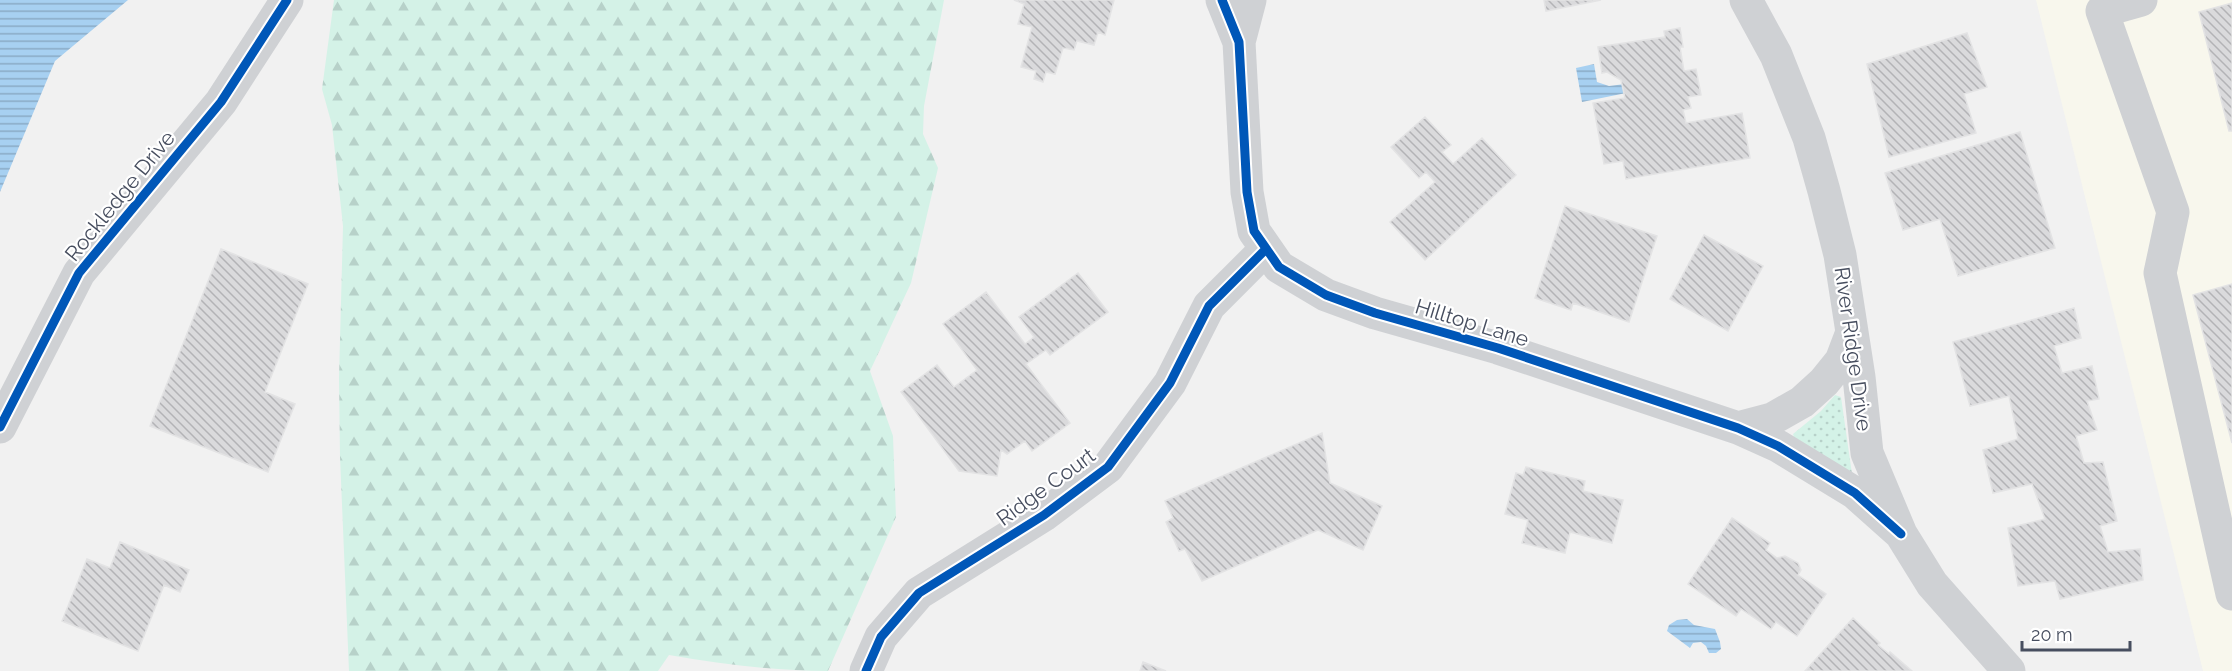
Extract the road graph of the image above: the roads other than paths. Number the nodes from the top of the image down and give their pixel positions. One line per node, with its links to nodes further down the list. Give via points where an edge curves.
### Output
1 (288, 0): 10 (street, Rockledge Drive, via 221,102 79,273)
2 (1222, 0): 7 (street, Hilltop Lane)
3 (1250, 0): 7 (street, Hilltop Lane)
4 (1746, 0): 9 (street, River Ridge Drive, via 1776,55 1809,138 1840,255)
5 (2141, 0): 6 (street)
6 (2100, 5): 13 (street, via 2173,212 2160,273)
7 (1239, 42): 8 (street, Hilltop Lane, via 1248,192 1254,231)
8 (1266, 249): 11 (street, Hilltop Lane, via 1279,267 1326,295 1355,306 1498,348); 14 (street, Ridge Court, via 1209,306 1170,383 1108,467 1044,515 920,593 881,637)
9 (1852, 332): 11 (street, via 1840,361 1802,402 1772,419); 12 (street, River Ridge Drive, via 1867,453)
10 (0, 427)
11 (1738, 428): 12 (street, Hilltop Lane, via 1778,446 1855,493)
12 (1901, 534): 15 (street, River Ridge Drive, via 1932,584)
13 (2232, 594)
14 (866, 671)
15 (2009, 671)

